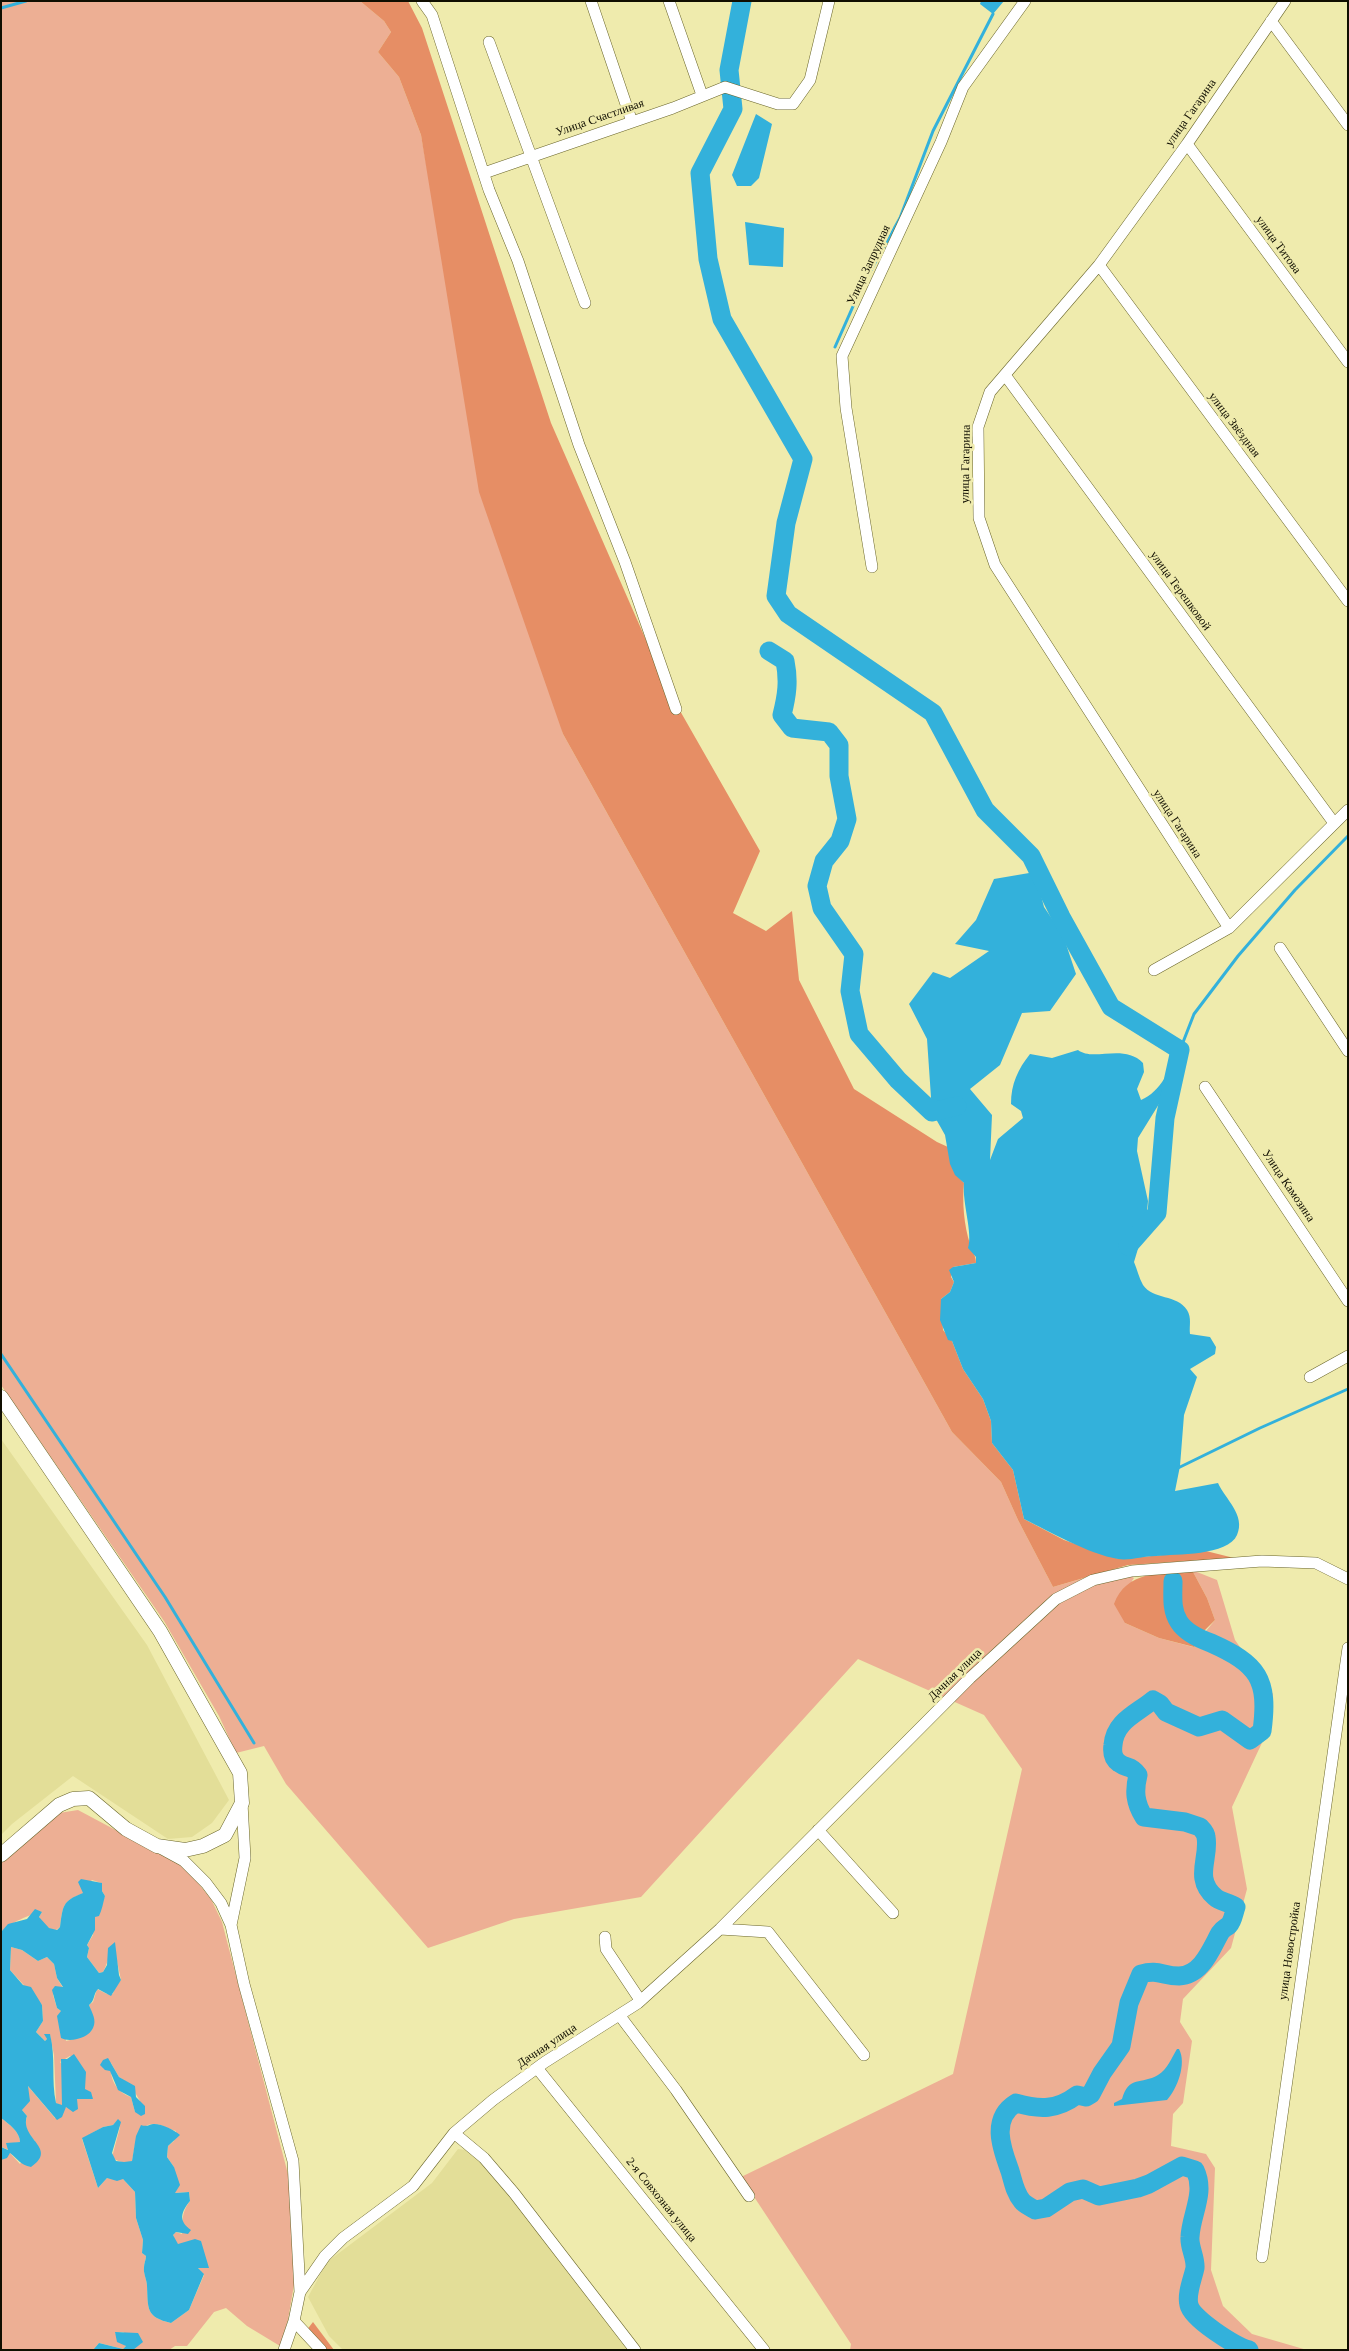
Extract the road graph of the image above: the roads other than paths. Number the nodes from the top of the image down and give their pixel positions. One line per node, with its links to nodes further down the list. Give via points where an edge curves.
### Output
1 (422, 1): 14 (street, via 432,15)
2 (591, 1): 10 (street)
3 (669, 1): 9 (street)
4 (829, 1): 9 (street, Улица Счастливая, via 810,80 793,104 778,104 725,86)
5 (1025, 1): 19 (street, Улица Запрудная, via 963,87 942,142 842,356 846,408)
6 (1285, 1): 7 (street, улица Гагарина)
7 (1271, 21): 11 (street); 12 (street, улица Гагарина)
8 (489, 42): 13 (street)
9 (702, 96): 10 (street, Улица Счастливая)
10 (632, 122): 13 (street, Улица Счастливая)
11 (1348, 125)
12 (1187, 144): 15 (street, улица Гагарина); 17 (street, улица Титова)
13 (530, 157): 14 (street, Улица Счастливая); 16 (street)
14 (484, 173): 21 (street)
15 (1098, 265): 18 (street, улица Гагарина); 20 (street, улица Звёздная)
16 (585, 303)
17 (1348, 362)
18 (1005, 374): 23 (street, улица Терешковой); 24 (street, улица Гагарина, via 990,392 978,427 979,518 992,556 1017,600)
19 (872, 567)
20 (1348, 601)
21 (676, 709)
22 (1348, 810): 23 (street)
23 (1334, 824): 24 (street)
24 (1229, 928): 26 (street)
25 (1280, 948): 27 (street)
26 (1154, 970)
27 (1348, 1051)
28 (1205, 1087): 29 (street, Улица Камозина)
29 (1348, 1301)
30 (1348, 1356): 31 (street)
31 (1310, 1377)
32 (1, 1397): 35 (street, via 160,1631 240,1773)
33 (1348, 1579): 36 (street, Дачная улица, via 1316,1563 1262,1561 1132,1571 1094,1580 1056,1599 970,1678)
34 (1348, 1648): 49 (street, улица Новостройка)
35 (242, 1803): 37 (street, via 225,1835 203,1846 185,1850); 40 (street, via 245,1858)
36 (818, 1830): 39 (street); 41 (street, Дачная улица)
37 (156, 1846): 38 (street, via 126,1829 89,1798 59,1804); 40 (street, via 184,1861 206,1883 221,1903)
38 (1, 1855)
39 (893, 1913)
40 (230, 1925): 50 (street, via 293,2161)
41 (720, 1929): 43 (street, Дачная улица); 45 (street, via 768,1932)
42 (604, 1937): 43 (street, via 606,1949)
43 (640, 2000): 44 (street, Дачная улица)
44 (620, 2016): 46 (street, Дачная улица); 48 (street)
45 (864, 2055)
46 (537, 2068): 47 (street, Дачная улица); 55 (street, 2-я Совхозная улица)
47 (454, 2133): 50 (street, Дачная улица, via 413,2186 343,2238 325,2256); 54 (street, via 484,2158 514,2193)
48 (749, 2196)
49 (1262, 2257)
50 (300, 2292): 51 (street)
51 (294, 2321): 52 (street); 53 (street)
52 (284, 2350)
53 (321, 2350)
54 (635, 2350)
55 (764, 2350)

